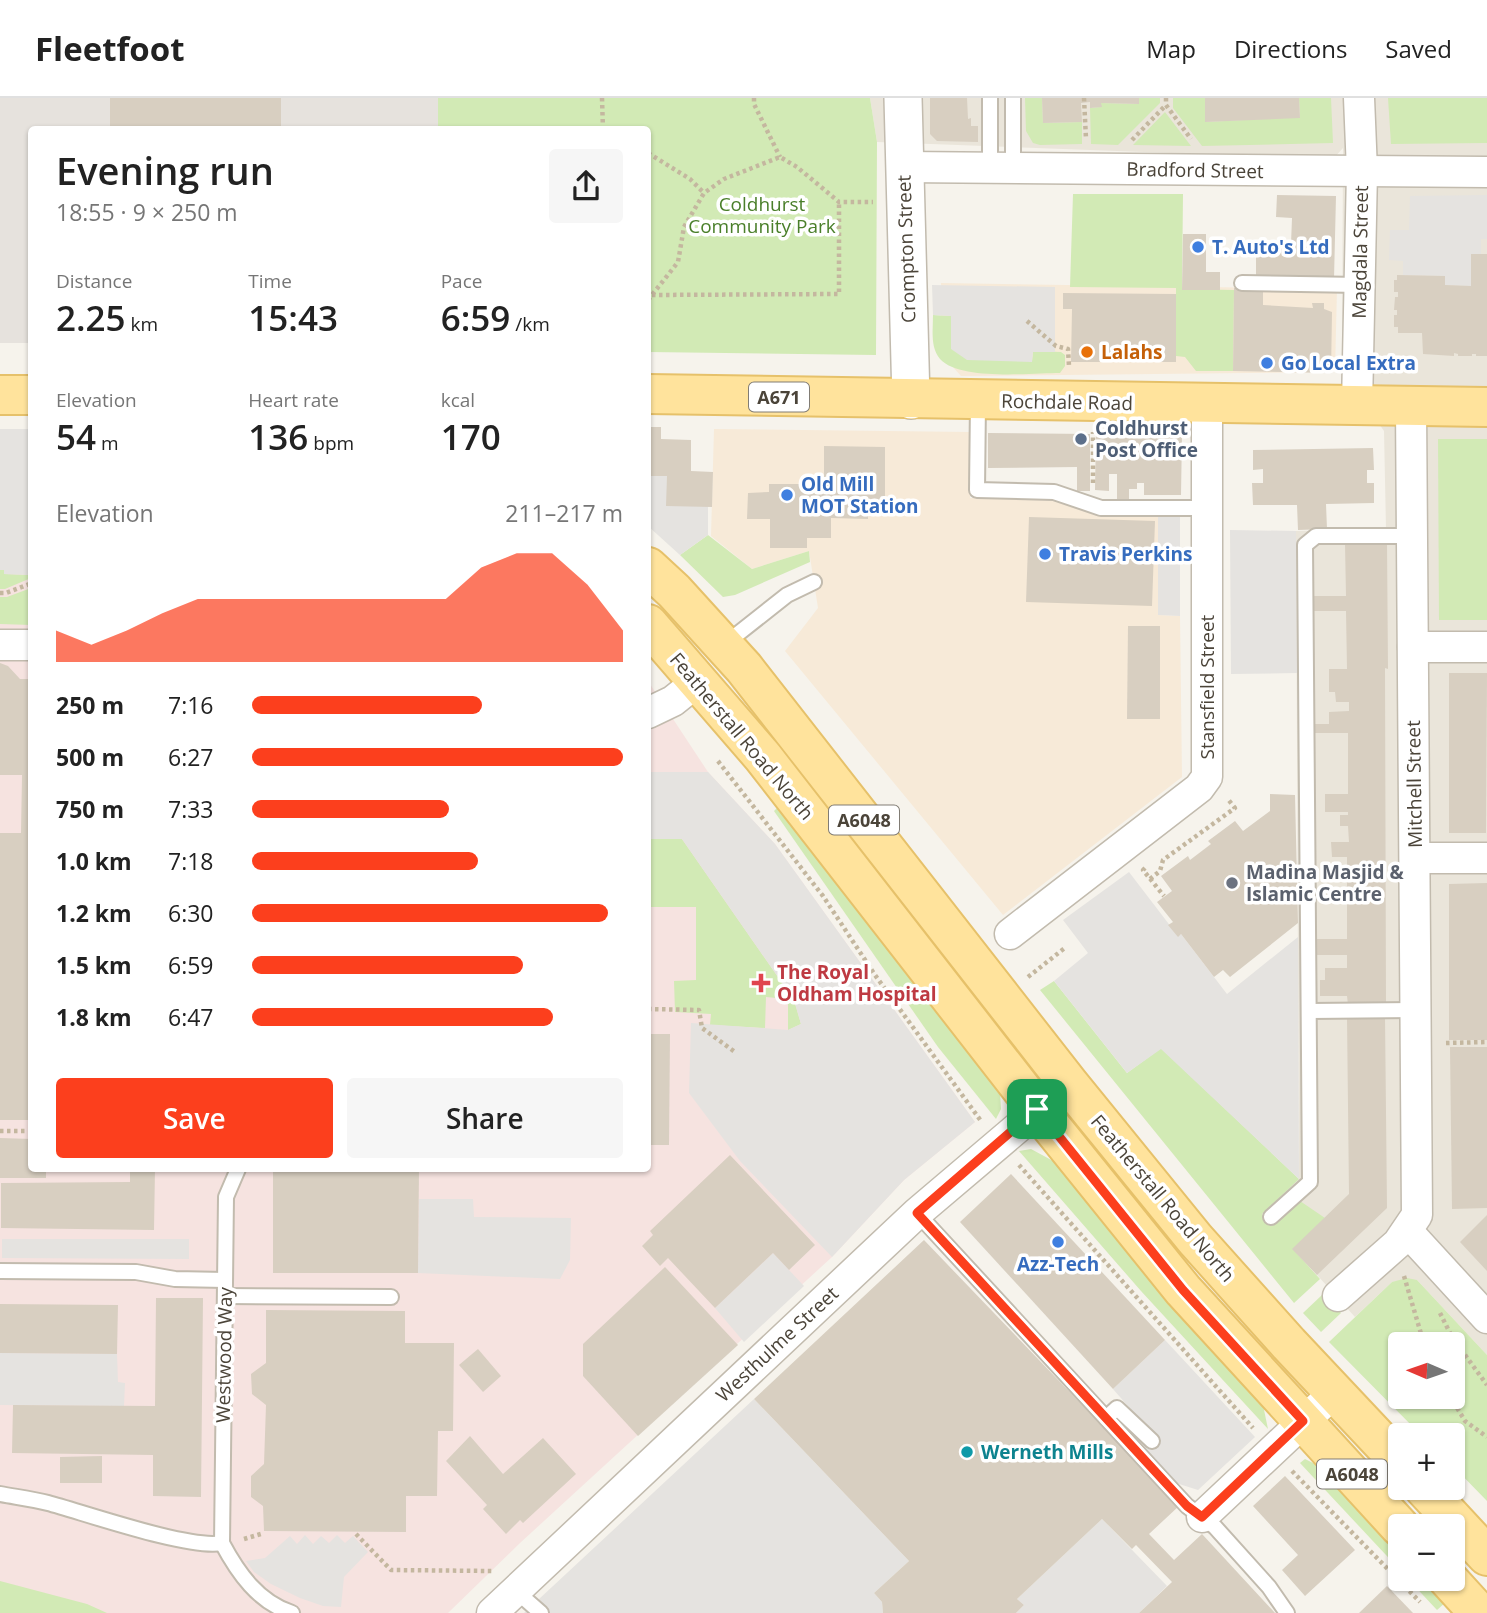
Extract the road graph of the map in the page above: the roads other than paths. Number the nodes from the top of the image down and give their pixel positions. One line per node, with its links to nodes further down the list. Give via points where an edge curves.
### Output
1 (903, 98): 8 (street, Crompton Street)
2 (990, 98): 5 (lane)
3 (1013, 98): 5 (lane)
4 (1359, 98): 6 (street, Magdala Street)
5 (1002, 167): 6 (street, Bradford Street); 8 (street, Bradford Street)
6 (1362, 171): 7 (street, Bradford Street); 10 (street, Magdala Street)
7 (1487, 172)
8 (904, 184): 14 (street, Crompton Street)
9 (1242, 283): 10 (lane)
10 (1360, 285): 17 (street, Magdala Street)
11 (651, 394): 14 (main road, Rochdale Road / A671)
12 (0, 395): 13 (main road)
13 (28, 395)
14 (911, 400): 15 (main road, Rochdale Road / A671)
15 (978, 401): 16 (main road, Rochdale Road / A671); 20 (lane, via 977,490 1054,492 1101,508)
16 (1207, 404): 17 (main road, Rochdale Road / A671); 20 (street, Stansfield Street)
17 (1357, 406): 18 (main road, Rochdale Road / A671)
18 (1411, 407): 19 (main road, Rochdale Road / A671); 21 (street, Mitchell Street)
19 (1487, 407)
20 (1208, 508): 34 (street, Stansfield Street, via 1207,777)
21 (1413, 536): 28 (street, Mitchell Street); 36 (lane, via 1316,536 1306,545)
22 (651, 570): 27 (main road, Featherstall Road North / A6048)
23 (814, 582): 27 (lane, via 787,595)
24 (651, 627): 30 (main road, Featherstall Road North / A6048)
25 (0, 645): 26 (street)
26 (28, 645)
27 (724, 645): 37 (main road, Featherstall Road North / A6048)
28 (1413, 647): 29 (street); 32 (street, Mitchell Street)
29 (1487, 648)
30 (698, 681): 31 (street); 38 (main road, Featherstall Road North / A6048, via 763,757)
31 (651, 712)
32 (1415, 858): 33 (street); 35 (street, Mitchell Street)
33 (1487, 858)
34 (1024, 932)
35 (1415, 1010): 36 (lane); 42 (street, Mitchell Street, via 1417,1215)
36 (1310, 1011): 41 (lane, via 1310,1182)
37 (1069, 1084): 38 (street, Westhulme Street); 49 (main road, Featherstall Road North / A6048, via 1195,1239)
38 (1037, 1109): 40 (street, Westhulme Street); 51 (main road, Featherstall Road North / A6048, via 1183,1290)
39 (237, 1172): 44 (lane, Westwood Way, via 226,1198)
40 (917, 1213): 50 (lane); 60 (street, Westhulme Street, via 644,1468)
41 (1271, 1217)
42 (1408, 1231): 46 (street, Mitchell Street); 48 (street)
43 (0, 1272): 44 (lane, via 136,1272)
44 (225, 1280): 45 (lane, Westwood Way)
45 (225, 1296): 47 (lane); 58 (lane, Westwood Way)
46 (1338, 1296)
47 (391, 1297)
48 (1487, 1318)
49 (1336, 1391): 51 (street); 53 (main road, Featherstall Road North / A6048)
50 (1106, 1418): 52 (lane, via 1118,1408); 57 (lane)
51 (1303, 1421): 56 (main road, Featherstall Road North / A6048); 57 (street)
52 (1152, 1441)
53 (1388, 1449)
54 (0, 1494): 58 (lane, via 168,1536)
55 (1435, 1500): 59 (main road)
56 (1388, 1514)
57 (1202, 1517): 65 (lane, via 1269,1587)
58 (222, 1543): 62 (lane, via 236,1570 255,1591)
59 (1487, 1556)
60 (510, 1581): 63 (street, Westhulme Street); 64 (lane)
61 (1434, 1591): 66 (main road)
62 (292, 1613)
63 (492, 1613)
64 (541, 1613)
65 (1287, 1613)
66 (1479, 1613)

